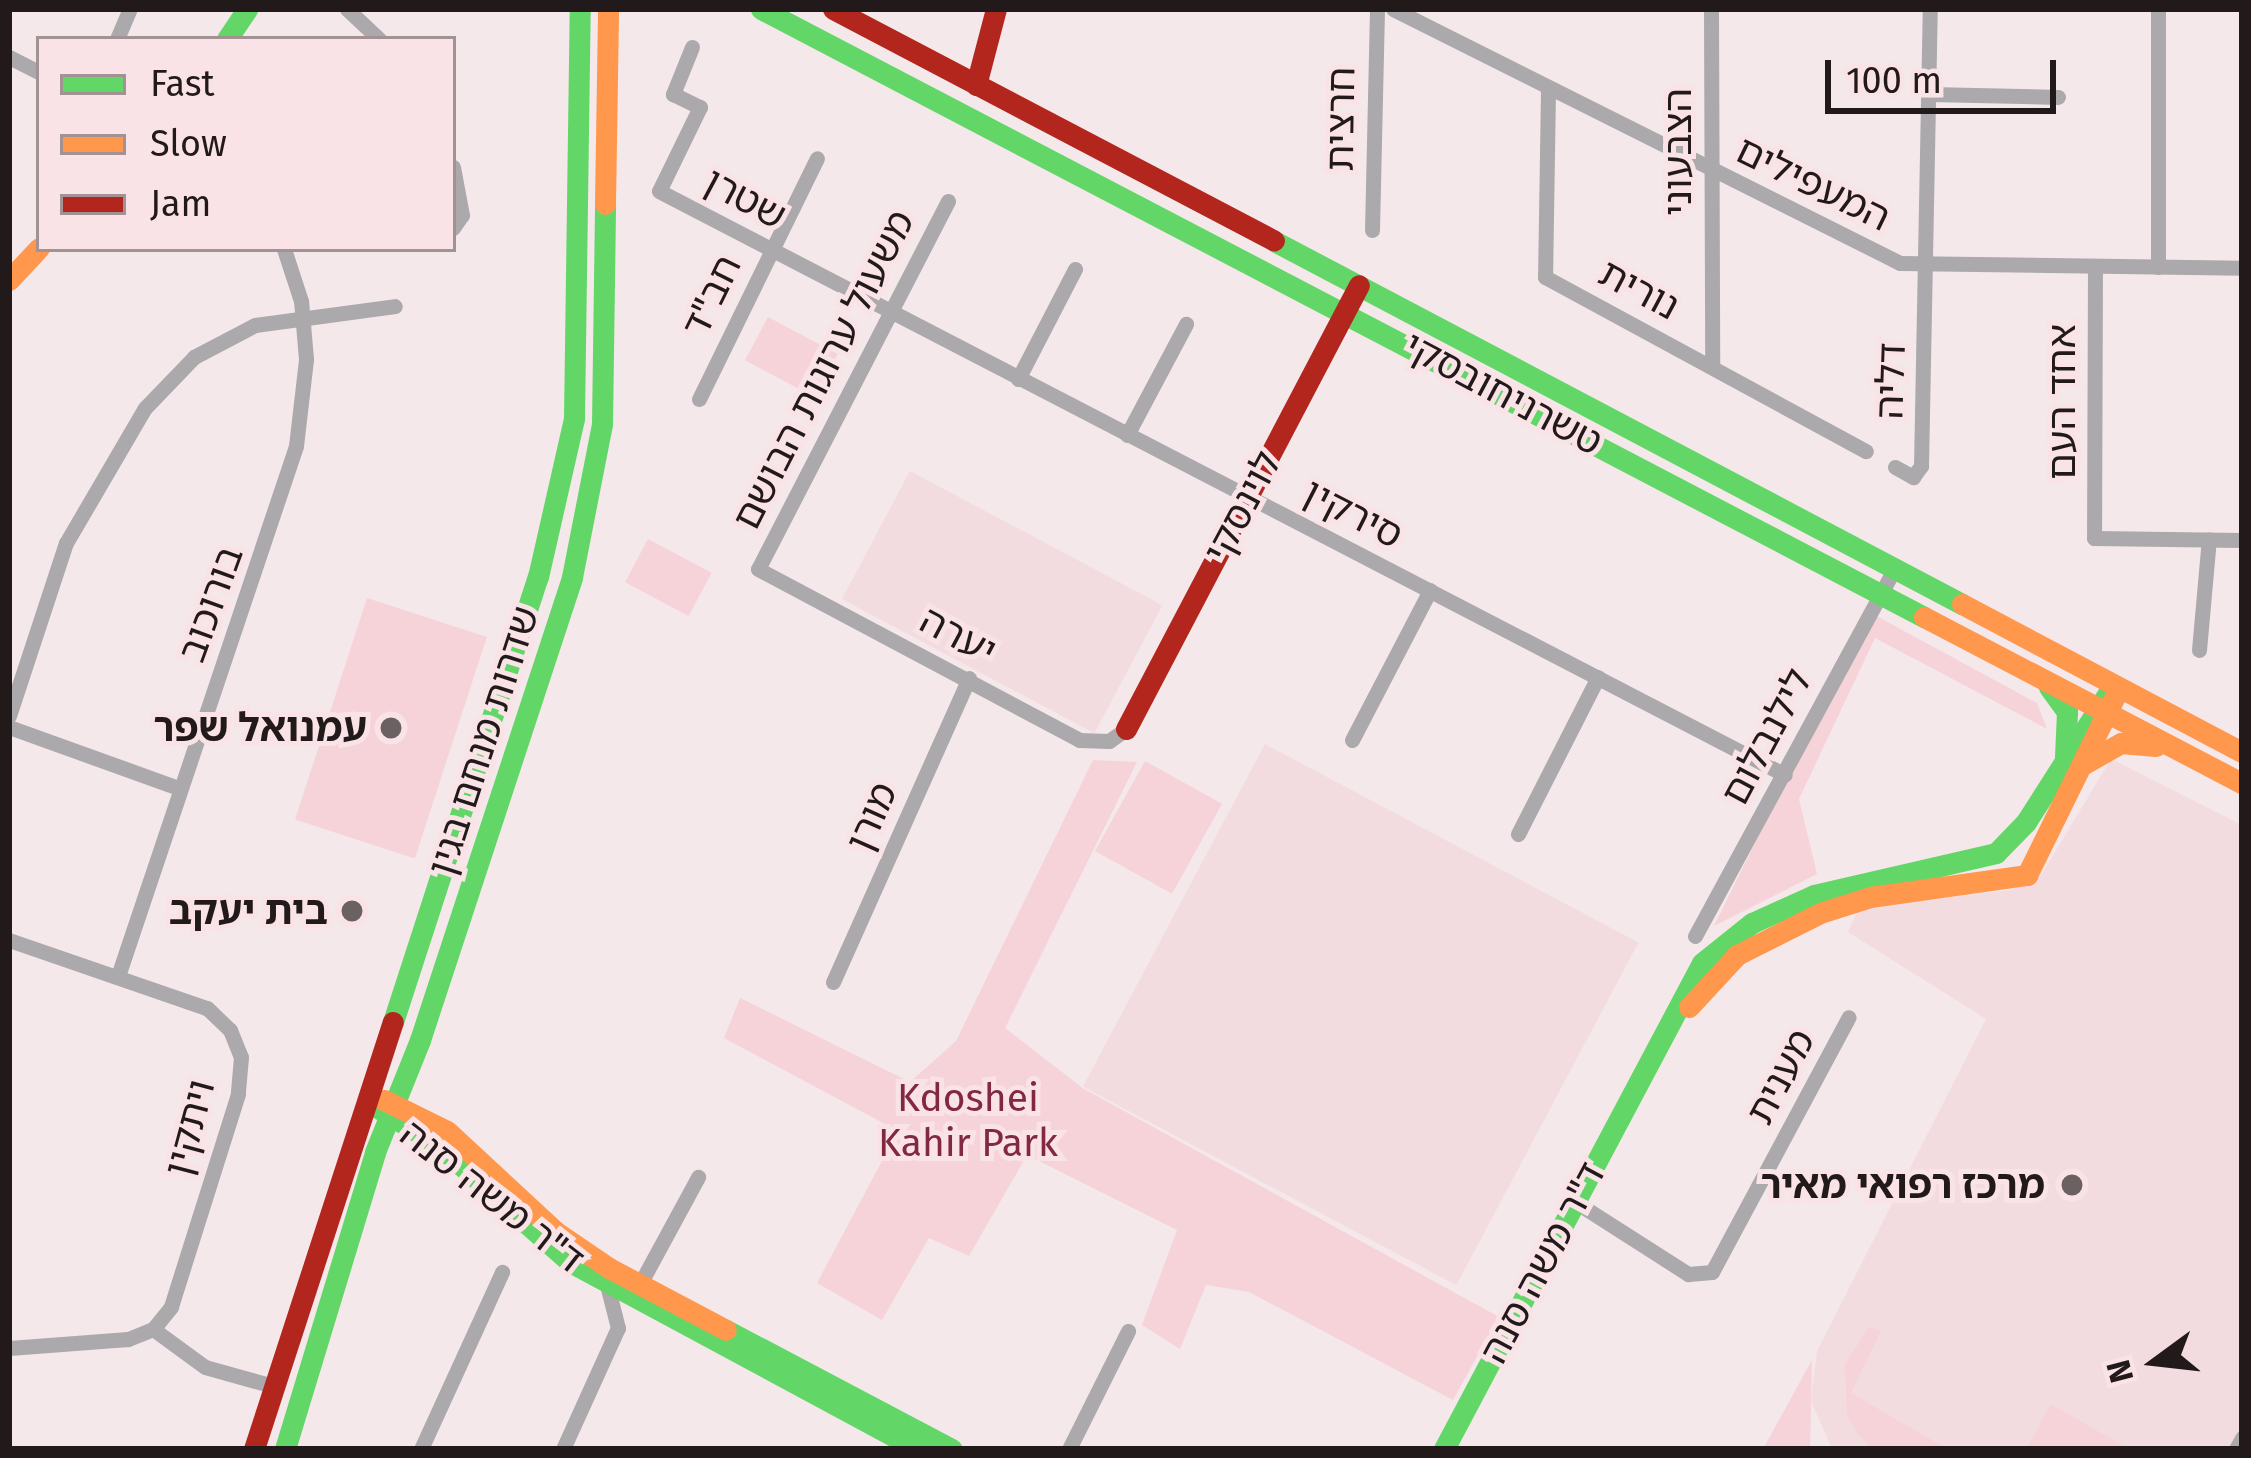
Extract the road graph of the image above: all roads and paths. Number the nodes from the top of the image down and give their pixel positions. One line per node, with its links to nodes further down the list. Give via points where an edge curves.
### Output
1 (247, 9): 13 (main road)
2 (347, 9): 14 (street)
3 (580, 9): 80 (main road, שדרות מנחם בגין, via 574,418 538,577)
4 (608, 9): 78 (main road, שדרות מנחם בגין, via 602,424 542,680)
5 (760, 9): 39 (main road, טשרניחובסקי)
6 (833, 9): 18 (main road, טשרניחובסקי)
7 (996, 9): 18 (main road)
8 (1377, 9): 27 (street, חרצית)
9 (1393, 9): 19 (street, המעפילים)
10 (1711, 9): 23 (street, הצבעוני)
11 (1930, 9): 20 (street)
12 (2158, 9): 33 (street)
13 (229, 36)
14 (376, 36)
15 (692, 47): 29 (street, שטרן, via 673,94 700,107 659,191)
16 (9, 57): 17 (street)
17 (36, 71)
18 (976, 85): 37 (main road, טשרניחובסקי)
19 (1548, 89): 23 (street, המעפילים); 43 (street, נורית, via 1545,277)
20 (1929, 94): 21 (street); 31 (street)
21 (2058, 97)
22 (817, 158): 29 (street, חב"ד)
23 (1711, 171): 31 (street, המעפילים, via 1900,263); 43 (street, הצבעוני)
24 (456, 182): 26 (street)
25 (948, 201): 40 (street, משעול ערוגות הבושם)
26 (456, 224)
27 (1372, 230)
28 (36, 251): 36 (main road)
29 (772, 251): 40 (street, שטרן); 45 (street, חב"ד)
30 (285, 252): 41 (street, בורוכוב)
31 (1929, 265): 32 (street, המעפילים); 48 (street, דליה, via 1921,466 1913,477)
32 (2095, 266): 33 (street, המעפילים); 50 (street, אחד העם, via 2094,538)
33 (2158, 267): 34 (street, המעפילים)
34 (2242, 268)
35 (1076, 269): 44 (street)
36 (9, 280)
37 (1359, 285): 39 (main road, לוינסקי); 52 (main road, טשרניחובסקי)
38 (395, 306): 41 (street)
39 (1345, 311): 49 (main road, לוינסקי); 55 (main road, טשרניחובסקי)
40 (890, 314): 44 (street, סירקין); 53 (street, משעול ערוגות הבושם)
41 (302, 316): 62 (street, via 222,339 145,408 66,542); 71 (street, בורוכוב, via 296,446)
42 (1186, 324): 46 (street)
43 (1712, 368): 47 (street, נורית)
44 (1018, 380): 46 (street, סירקין)
45 (698, 399)
46 (1127, 435): 49 (street, סירקין)
47 (1866, 451)
48 (1895, 467)
49 (1248, 497): 54 (street, סירקין); 64 (main road, לוינסקי)
50 (2210, 539): 51 (street); 56 (street)
51 (2242, 540)
52 (1894, 568): 55 (street, לילנבלום); 60 (main road, טשרניחובסקי)
53 (758, 569): 59 (street, יערה)
54 (1430, 590): 57 (street, סירקין); 65 (street)
55 (1881, 594): 58 (main road, טשרניחובסקי); 69 (street, לילנבלום)
56 (2199, 650)
57 (1598, 676): 69 (street, סירקין); 72 (street)
58 (2039, 676): 61 (main road, טשרניחובסקי); 68 (main road, via 2067,712)
59 (969, 678): 64 (street, יערה, via 1079,740 1109,741); 76 (street, מורן)
60 (2116, 686): 61 (main road, ד"ר משה סנה); 67 (main road, טשרניחובסקי)
61 (2103, 710): 66 (main road, טשרניחובסקי); 68 (main road, ד"ר משה סנה)
62 (9, 716)
63 (9, 727): 71 (street)
64 (1126, 729)
65 (1352, 740)
66 (2180, 751): 68 (main road, via 2121,743); 70 (main road, טשרניחובסקי)
67 (2242, 752)
68 (2073, 760): 79 (main road, ד"ר משה סנה, via 2026,822 1982,861 1841,885 1752,922 1718,948 1682,994); 79 (main road, ד"ר משה סנה, via 2027,875 1870,897 1784,927 1717,970)
69 (1785, 775): 73 (street, לילנבלום)
70 (2242, 783)
71 (178, 788): 75 (street, בורוכוב)
72 (1519, 834)
73 (1695, 936)
74 (9, 940): 75 (street, ויתקין)
75 (119, 973): 91 (street, ויתקין, via 207,1008 230,1030 241,1058 238,1094 171,1307)
76 (833, 982)
77 (1849, 1016): 85 (street, מענית, via 1712,1272 1688,1274)
78 (417, 1047): 81 (main road, שדרות מנחם בגין); 82 (main road, via 416,1094)
79 (1642, 1077): 85 (main road, ד"ר משה סנה)
80 (364, 1096): 81 (main road, ד"ר משה סנה); 94 (main road, שדרות מנחם בגין)
81 (391, 1109): 82 (main road, ד"ר משה סנה); 83 (main road, שדרות מנחם בגין)
82 (440, 1136): 83 (main road, via 405,1141); 87 (main road, ד"ר משה סנה, via 556,1232); 88 (main road, ד"ר משה סנה, via 545,1244)
83 (369, 1168): 98 (main road, שדרות מנחם בגין)
84 (698, 1177): 87 (street)
85 (1577, 1203): 103 (main road, ד"ר משה סנה)
86 (502, 1272): 99 (street)
87 (640, 1284): 102 (main road, ד"ר משה סנה)
88 (607, 1285): 89 (main road, ד"ר משה סנה); 90 (street)
89 (656, 1310): 90 (street); 101 (main road, ד"ר משה סנה)
90 (618, 1328): 100 (street)
91 (153, 1329): 93 (street, via 128,1339); 94 (street, via 205,1367)
92 (1128, 1330): 96 (street)
93 (9, 1348)
94 (273, 1385): 97 (main road, שדרות מנחם בגין)
95 (2242, 1438): 104 (street)
96 (1069, 1446)
97 (254, 1449)
98 (285, 1449)
99 (421, 1449)
100 (563, 1449)
101 (917, 1449)
102 (952, 1449)
103 (1444, 1449)
104 (2236, 1449)

